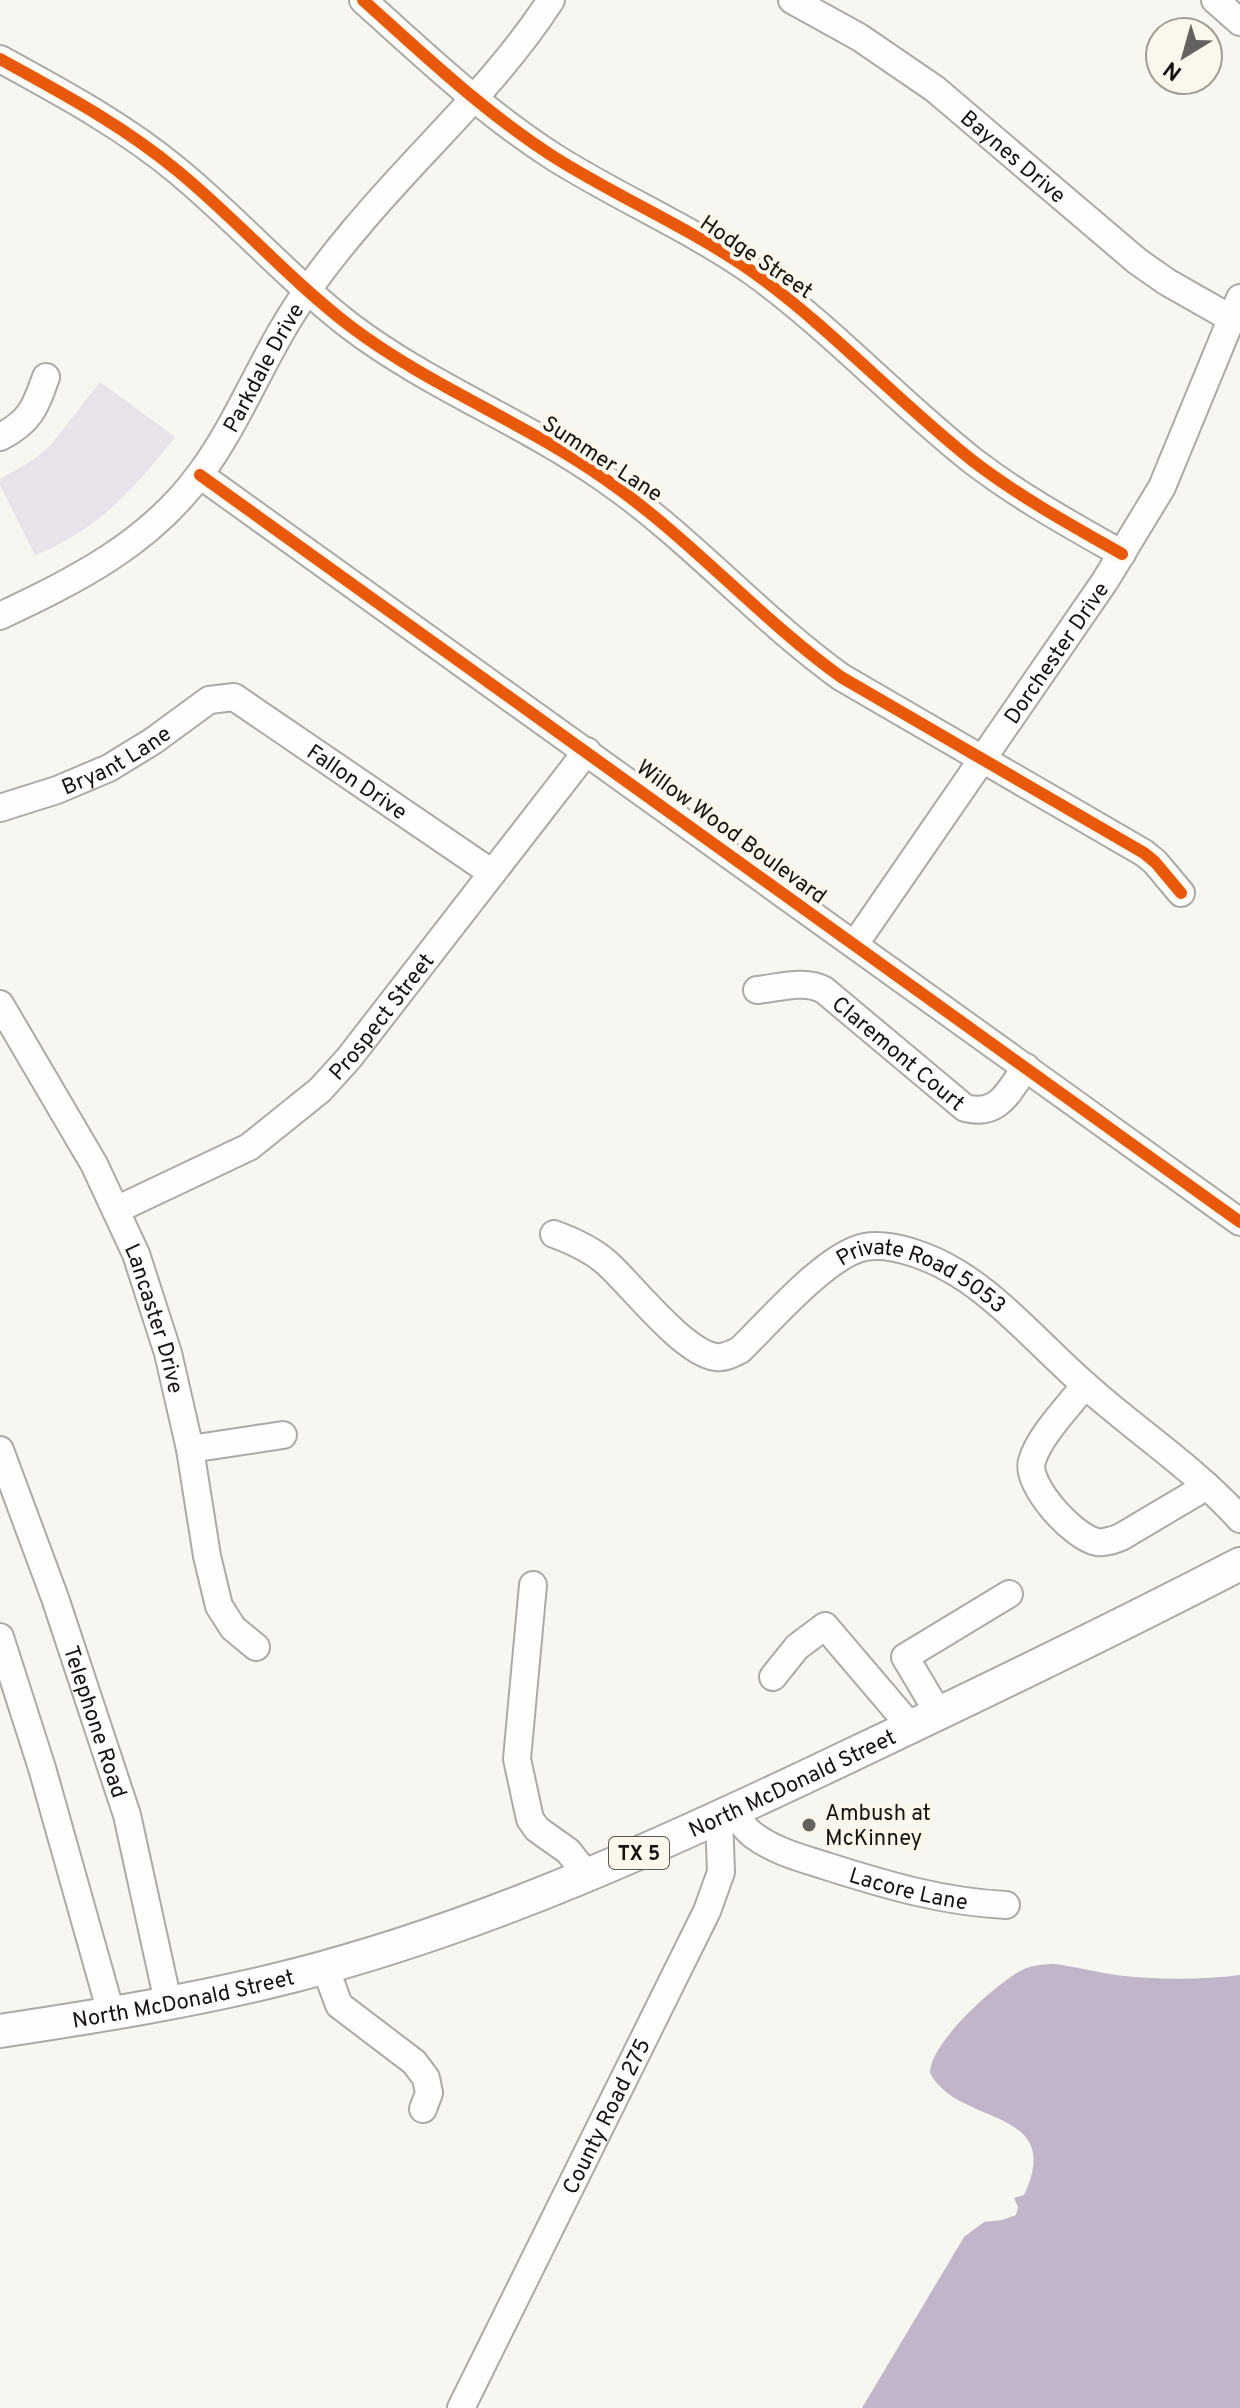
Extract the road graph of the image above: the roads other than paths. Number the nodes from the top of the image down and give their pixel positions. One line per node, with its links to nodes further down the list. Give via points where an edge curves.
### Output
1 (363, 0): 7 (street, Hodge Street)
2 (551, 0): 7 (street, Parkdale Drive)
3 (792, 0): 9 (street, Baynes Drive, via 935,89 1167,282)
4 (1215, 0): 5 (street)
5 (1240, 22)
6 (0, 59): 8 (street, Summer Lane, via 88,107 151,150)
7 (474, 100): 8 (street, Parkdale Drive, via 373,208); 13 (street, Hodge Street, via 557,158 752,271 974,462)
8 (308, 290): 12 (street, Parkdale Drive); 17 (street, Summer Lane, via 376,344 602,477 671,528 821,662)
9 (1236, 308): 13 (street, Dorchester Drive, via 1162,487)
10 (46, 377): 11 (street, via 28,419)
11 (0, 437)
12 (200, 475): 14 (street, Parkdale Drive, via 119,553); 16 (street, Willow Wood Boulevard)
13 (1122, 554): 17 (street, Dorchester Drive)
14 (0, 616)
15 (222, 697): 18 (street, Bryant Lane, via 209,700 109,768); 19 (street, Fallon Drive, via 246,703)
16 (587, 751): 19 (street, Prospect Street); 21 (street, Willow Wood Boulevard)
17 (983, 761): 20 (street, Summer Lane, via 1144,853); 21 (street, Dorchester Drive)
18 (0, 808)
19 (492, 873): 25 (street, Prospect Street, via 320,1090 249,1147)
20 (1181, 893)
21 (855, 944): 24 (street, Willow Wood Boulevard)
22 (757, 990): 24 (street, Claremont Court, via 803,984 824,990 965,1108 984,1110 999,1104)
23 (0, 1004): 25 (street, Lancaster Drive)
24 (1026, 1067): 26 (street, Willow Wood Boulevard)
25 (116, 1210): 30 (street, Lancaster Drive, via 162,1329)
26 (1240, 1222)
27 (554, 1234): 28 (street, Private Road 5053, via 606,1262 684,1341 714,1357 740,1350 811,1280 848,1254 865,1247 909,1251 960,1274)
28 (1085, 1385): 32 (street, Private Road 5053); 32 (street, via 1031,1462 1037,1489 1082,1535 1095,1542 1121,1537)
29 (283, 1435): 30 (street)
30 (190, 1449): 38 (street, Lancaster Drive, via 219,1606 233,1628)
31 (0, 1450): 45 (street, Telephone Road, via 127,1815)
32 (1207, 1486): 33 (street, Private Road 5053)
33 (1240, 1519)
34 (1240, 1564): 40 (main road, North McDonald Street / TX 5)
35 (533, 1585): 42 (street, via 517,1759 530,1819)
36 (1009, 1594): 40 (street, via 905,1657)
37 (0, 1637): 46 (street)
38 (256, 1647)
39 (773, 1677): 40 (street, via 797,1647 825,1626)
40 (925, 1720): 41 (main road, North McDonald Street / TX 5)
41 (726, 1815): 42 (main road, North McDonald Street / TX 5); 43 (street, Lacore Lane, via 770,1846 795,1856 922,1895); 49 (street, County Road 275, via 721,1872 707,1911)
42 (587, 1875): 44 (main road, North McDonald Street / TX 5)
43 (1006, 1905)
44 (325, 1967): 45 (main road, North McDonald Street / TX 5); 48 (street, via 339,2005 414,2062 426,2078 429,2093)
45 (168, 2002): 46 (main road, North McDonald Street / TX 5)
46 (111, 2013): 47 (main road, North McDonald Street / TX 5)
47 (0, 2031)
48 (423, 2109)
49 (461, 2408)

